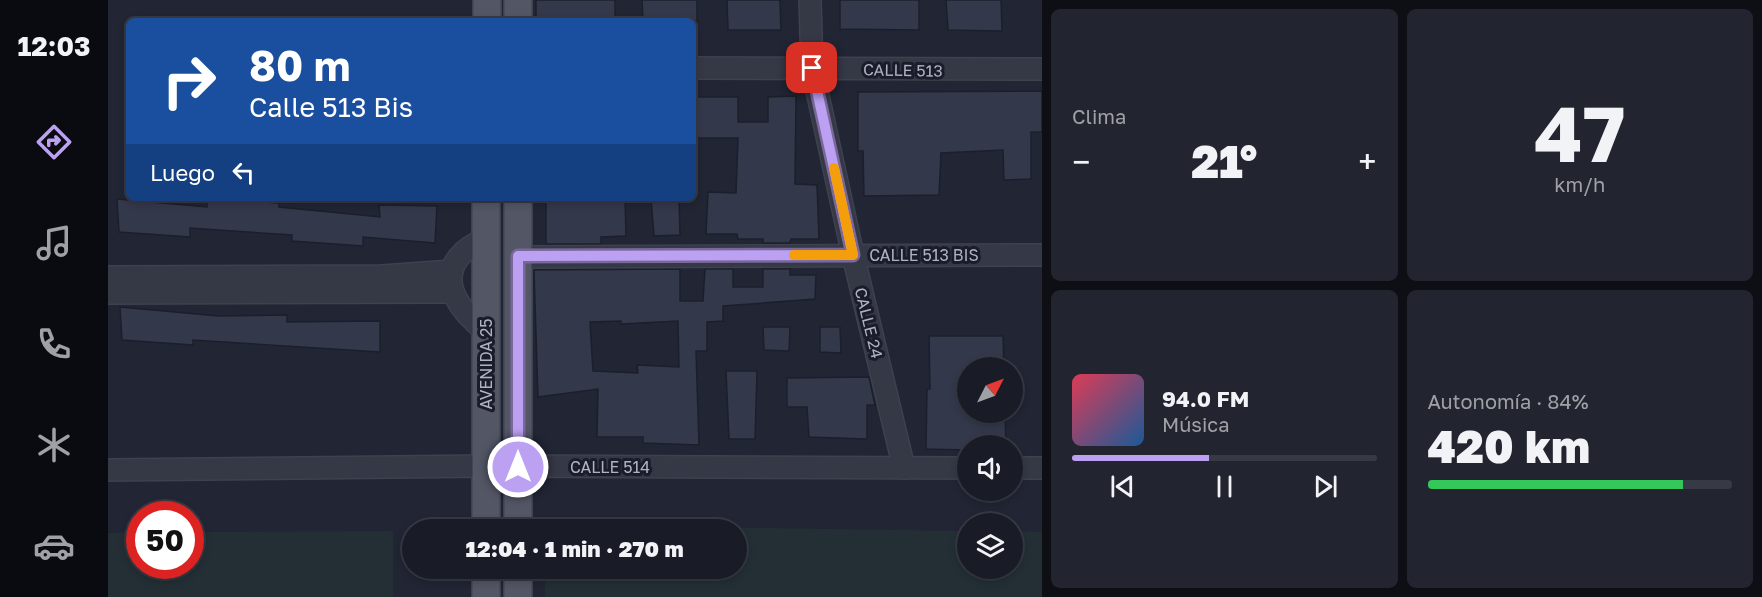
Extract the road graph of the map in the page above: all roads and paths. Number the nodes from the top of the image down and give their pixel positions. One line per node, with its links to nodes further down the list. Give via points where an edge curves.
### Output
1 (487, 0): 4 (main road)
2 (518, 0): 5 (main road)
3 (810, 0): 7 (street, CALLE 24)
4 (487, 18)
5 (518, 18)
6 (696, 68): 7 (street, CALLE 513)
7 (812, 68): 8 (street, CALLE 513); 12 (street, CALLE 24)
8 (1042, 69)
9 (486, 201): 11 (main road, AVENIDA 25)
10 (518, 201): 14 (main road, AVENIDA 25)
11 (486, 238): 15 (street, via 460,255); 19 (main road, AVENIDA 25)
12 (853, 255): 13 (street, CALLE 513 BIS); 14 (street, CALLE 513 BIS); 22 (street, CALLE 24)
13 (1042, 255)
14 (518, 256): 21 (main road, AVENIDA 25)
15 (453, 271): 16 (street); 18 (street)
16 (397, 283): 17 (street); 18 (street)
17 (112, 285)
18 (453, 292): 19 (street, via 461,309)
19 (486, 331): 20 (main road, AVENIDA 25)
20 (486, 466): 21 (street, CALLE 514); 26 (street, CALLE 514); 27 (main road, AVENIDA 25)
21 (518, 467): 22 (street, CALLE 514); 28 (main road, AVENIDA 25)
22 (904, 468): 23 (street, CALLE 514)
23 (957, 468)
24 (1023, 468): 25 (street)
25 (1042, 468)
26 (108, 470)
27 (486, 519)
28 (518, 519)
29 (486, 579): 31 (main road)
30 (518, 579): 32 (main road)
31 (486, 597)
32 (518, 597)

